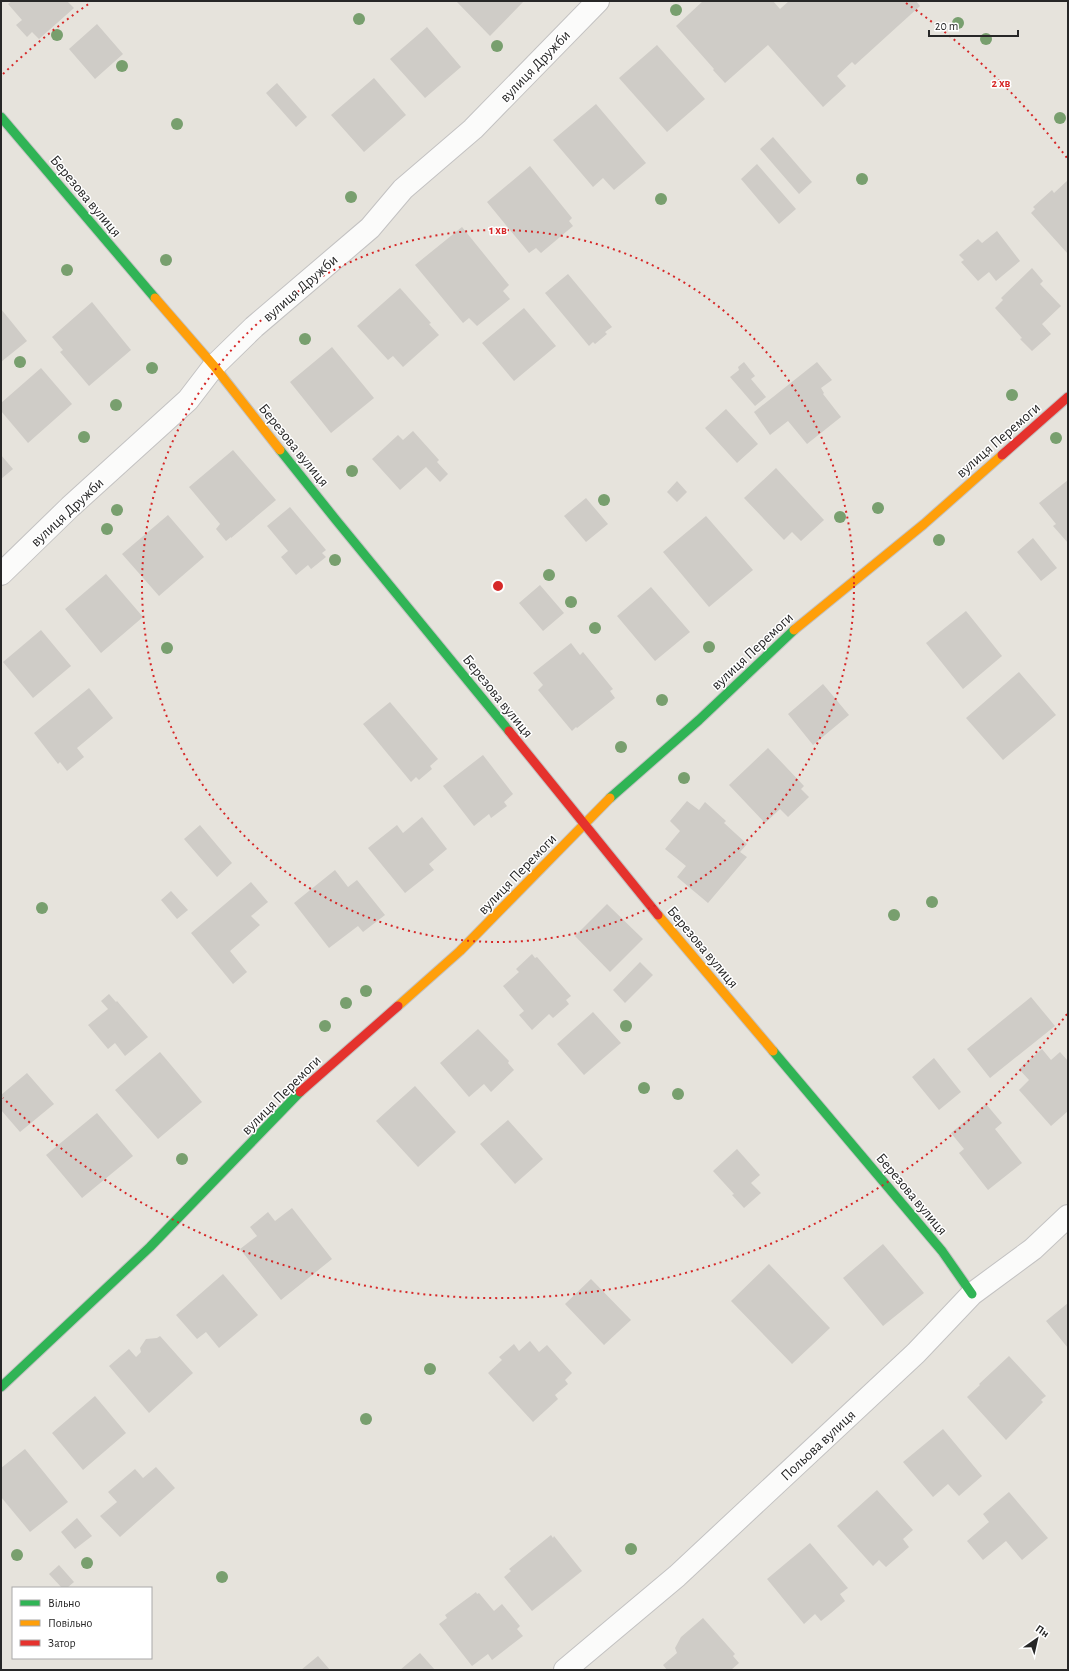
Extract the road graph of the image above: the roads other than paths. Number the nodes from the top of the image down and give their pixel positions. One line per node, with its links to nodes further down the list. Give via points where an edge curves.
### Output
1 (598, 1): 3 (street, вулиця Дружби, via 473,129 403,189 370,228 254,327)
2 (1, 117): 3 (street, Березова вулиця)
3 (214, 366): 5 (street, вулиця Дружби, via 188,400 70,507); 6 (street, Березова вулиця, via 336,520)
4 (1068, 397): 6 (street, вулиця Перемоги, via 924,524 799,626 699,720 615,793)
5 (1, 574)
6 (586, 823): 8 (street, Березова вулиця, via 677,939 942,1251); 9 (street, вулиця Перемоги, via 460,951 309,1083 150,1247)
7 (1068, 1216): 8 (street, Польова вулиця, via 1033,1249)
8 (972, 1294): 10 (street, Польова вулиця, via 916,1353 677,1576)
9 (1, 1387)
10 (565, 1670)

